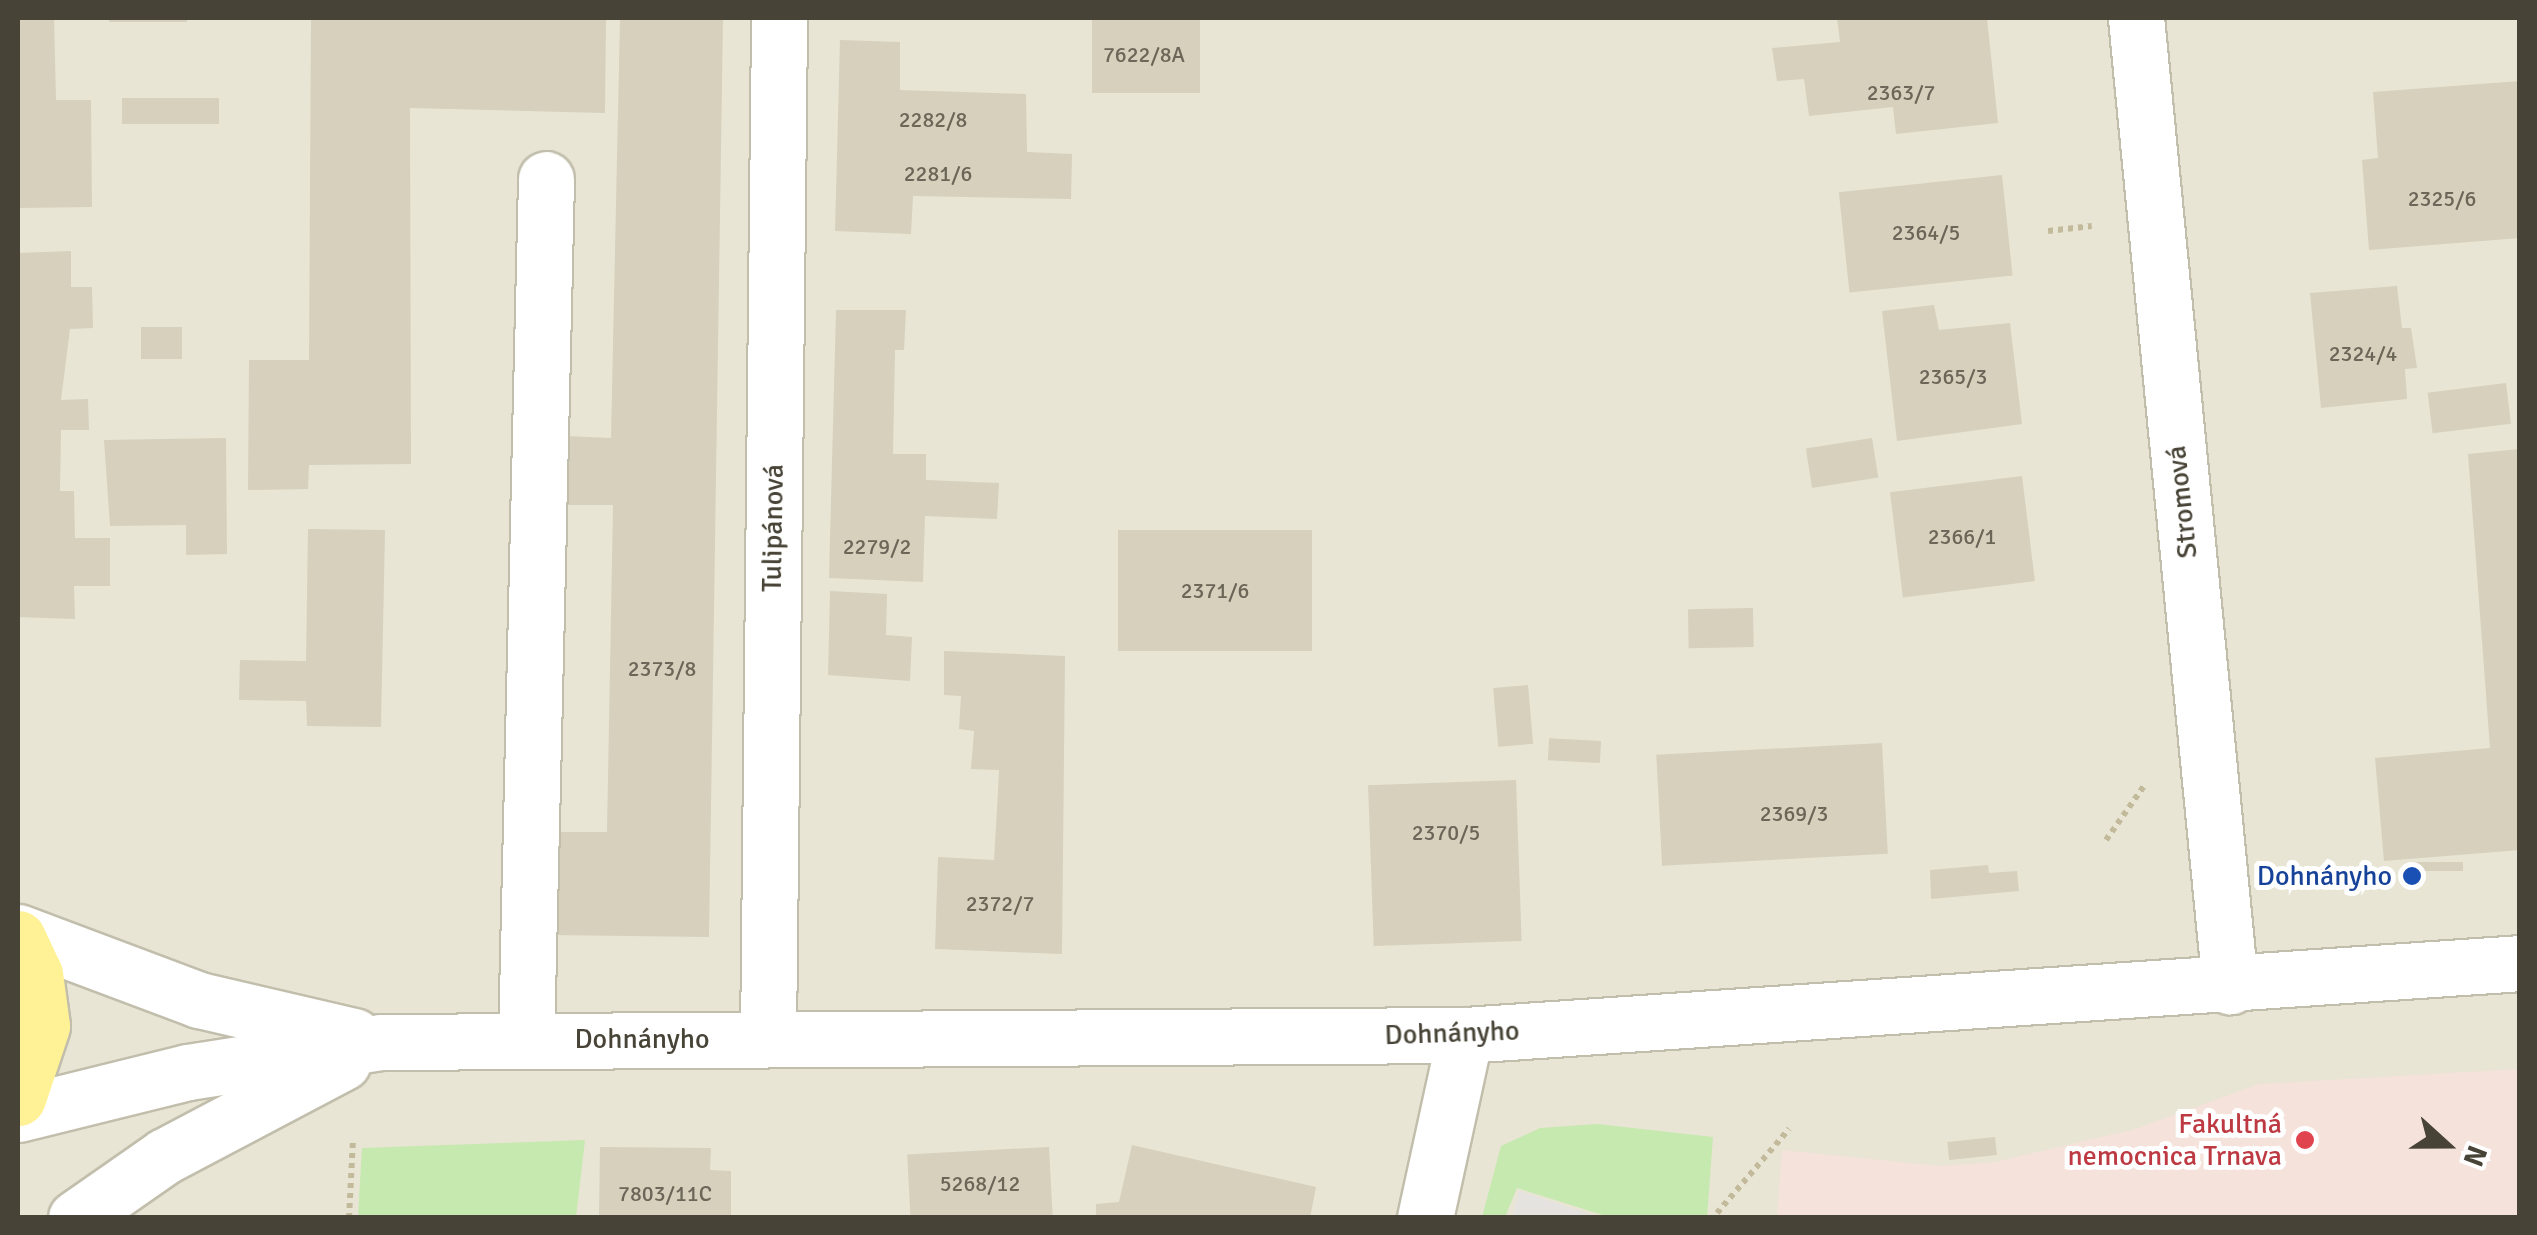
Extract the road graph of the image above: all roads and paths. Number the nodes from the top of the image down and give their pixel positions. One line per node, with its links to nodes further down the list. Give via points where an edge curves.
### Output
1 (779, 18): 12 (street, Tulipánová)
2 (2136, 18): 10 (street, Stromová)
3 (546, 179): 13 (street)
4 (2094, 226): 5 (path)
5 (2048, 231)
6 (2147, 782): 7 (path)
7 (2106, 840)
8 (18, 935): 14 (street, Dohnányho, via 198,1000); 15 (main road, via 35,974 42,1026)
9 (2520, 963): 10 (street, Dohnányho)
10 (2230, 986): 11 (street, Dohnányho)
11 (1465, 1035): 12 (street, Dohnányho); 22 (street)
12 (768, 1038): 13 (street, Dohnányho)
13 (526, 1040): 14 (street, Dohnányho)
14 (382, 1042): 16 (street, Dohnányho, via 188,1072); 20 (street, via 165,1156)
15 (18, 1098)
16 (18, 1114)
17 (1789, 1129): 19 (path)
18 (353, 1139): 21 (path)
19 (1717, 1214)
20 (76, 1218)
21 (349, 1218)
22 (1425, 1218)

